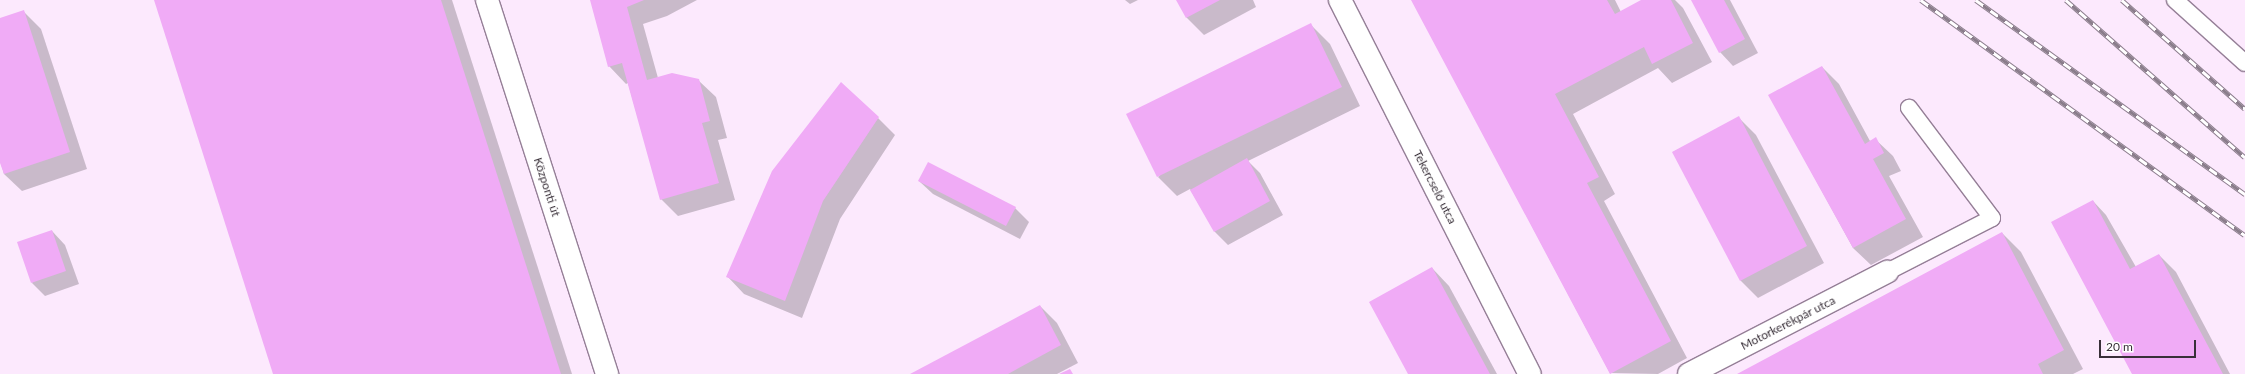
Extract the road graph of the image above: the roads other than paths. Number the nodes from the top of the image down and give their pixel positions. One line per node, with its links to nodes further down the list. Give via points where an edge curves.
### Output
1 (487, 0): 7 (street, Központi út)
2 (1340, 0): 8 (street, Tekercselő utca)
3 (2175, 0): 4 (lane)
4 (2245, 63)
5 (1909, 108): 6 (lane, via 1992,218)
6 (1887, 272): 9 (street, Motorkerékpár utca)
7 (607, 374)
8 (1530, 374)
9 (1689, 374)

